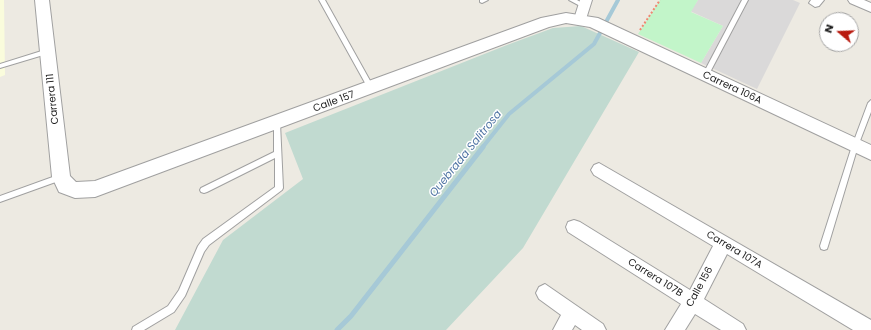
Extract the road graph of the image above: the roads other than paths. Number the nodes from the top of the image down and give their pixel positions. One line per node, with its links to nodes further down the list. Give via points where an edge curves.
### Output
1 (42, 0): 8 (street, Carrera 111)
2 (322, 0): 11 (lane)
3 (572, 0): 7 (lane)
4 (746, 0): 10 (lane)
5 (854, 0): 6 (street)
6 (871, 8)
7 (586, 12): 10 (street, Carrera 106A, via 626,38); 11 (street, Calle 157, via 546,22)
8 (48, 51): 9 (lane); 18 (street, Carrera 111)
9 (0, 66)
10 (705, 76): 14 (street, Carrera 106A)
11 (371, 88): 13 (street, Calle 157)
12 (871, 103): 14 (lane)
13 (277, 123): 15 (lane); 18 (street, Calle 157, via 95,189 75,190 66,186)
14 (855, 146): 16 (street, Carrera 106A); 23 (lane)
15 (278, 153): 19 (lane); 27 (lane, via 279,188 206,242 182,293 171,309)
16 (871, 153)
17 (598, 170): 22 (street, Carrera 107A)
18 (61, 177): 20 (lane)
19 (204, 190)
20 (0, 199)
21 (574, 227): 25 (street, Carrera 107B)
22 (724, 243): 25 (street, Calle 156); 32 (street, Carrera 107A)
23 (824, 246)
24 (545, 292): 26 (street)
25 (693, 302): 30 (street, Calle 156); 31 (street, Carrera 107B)
26 (573, 312): 28 (street); 29 (street)
27 (136, 330)
28 (562, 330)
29 (597, 330)
30 (674, 330)
31 (737, 330)
32 (870, 330)

